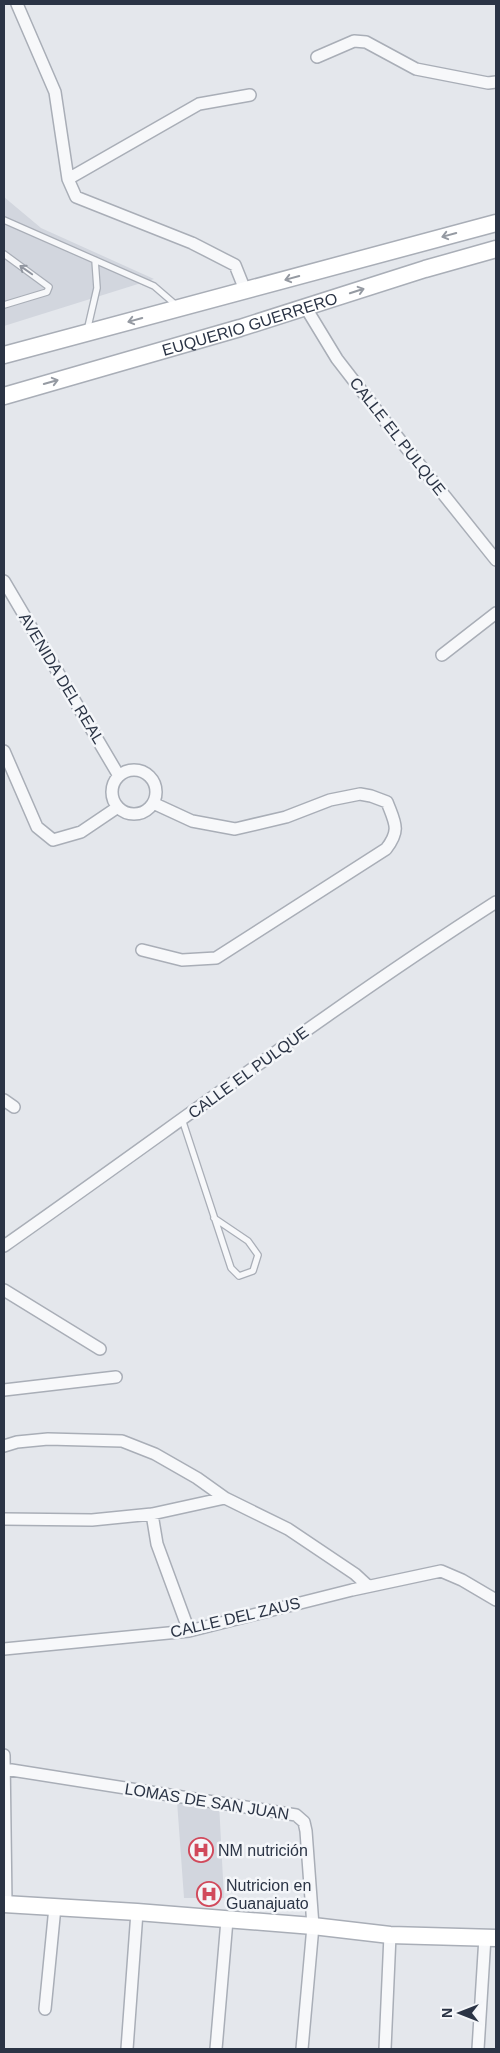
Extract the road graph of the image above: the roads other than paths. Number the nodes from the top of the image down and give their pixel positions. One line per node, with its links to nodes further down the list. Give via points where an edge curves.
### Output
1 (18, 4): 5 (street, via 55,92)
2 (317, 57): 3 (street, via 354,41 366,42 416,69)
3 (496, 82)
4 (250, 95): 5 (street, via 199,104)
5 (68, 179): 11 (street, via 76,197 192,243 234,265)
6 (4, 220): 10 (lane)
7 (496, 223): 11 (main road, EUQUERIO GUERRERO, one-way to 11)
8 (496, 249): 14 (main road, EUQUERIO GUERRERO, one-way to 8)
9 (4, 254): 12 (lane, one-way to 9, via 47,292 49,287)
10 (94, 260): 13 (lane, via 154,286); 15 (lane, via 97,288)
11 (245, 290): 13 (main road, EUQUERIO GUERRERO)
12 (4, 304)
13 (179, 308): 15 (main road, EUQUERIO GUERRERO, one-way to 15)
14 (306, 308): 17 (main road, EUQUERIO GUERRERO, one-way to 14); 18 (street, CALLE EL PULQUE, via 338,359)
15 (86, 334): 16 (main road, EUQUERIO GUERRERO)
16 (4, 355)
17 (4, 396)
18 (496, 560)
19 (4, 581): 23 (street, AVENIDA DEL REAL)
20 (496, 613): 21 (street)
21 (442, 655)
22 (4, 751): 25 (street, via 37,827 53,840 81,832)
23 (119, 776): 24 (street, via 130,770 142,772 152,779 156,791); 25 (street, via 113,785 113,797)
24 (153, 803): 25 (street, via 146,811 136,814 126,813); 27 (street, via 192,821 236,829 360,794 387,802 396,827 393,840 386,849 216,958 182,960)
25 (118, 807)
26 (496, 902): 30 (street, CALLE EL PULQUE, via 297,1036)
27 (142, 950)
28 (4, 1100): 29 (street)
29 (14, 1107)
30 (182, 1119): 31 (lane); 32 (street, CALLE EL PULQUE)
31 (214, 1218): 31 (lane, via 231,1268 239,1276 253,1271 258,1255 248,1241)
32 (4, 1246)
33 (4, 1290): 34 (street)
34 (100, 1349)
35 (116, 1377): 36 (street)
36 (4, 1390)
37 (4, 1446): 38 (street, via 48,1439 122,1441 155,1454)
38 (225, 1498): 39 (street); 41 (street, via 288,1529)
39 (152, 1514): 40 (street, via 92,1520); 43 (street, via 157,1544)
40 (4, 1519)
41 (368, 1586): 42 (street, CALLE DEL ZAUS, via 441,1571); 43 (street, CALLE DEL ZAUS)
42 (496, 1600)
43 (189, 1631): 44 (street, CALLE DEL ZAUS)
44 (4, 1649)
45 (4, 1755): 46 (street)
46 (5, 1769): 47 (street); 51 (street, LOMAS DE SAN JUAN, via 296,1815 304,1822 306,1831)
47 (5, 1904): 48 (main road)
48 (55, 1907): 49 (main road); 54 (street)
49 (136, 1912): 50 (main road); 55 (street)
50 (227, 1920): 51 (main road); 56 (street)
51 (313, 1926): 52 (main road); 57 (street, LOMAS DE SAN JUAN)
52 (390, 1935): 53 (main road); 58 (street)
53 (491, 1938): 59 (street)
54 (45, 2009)
55 (127, 2049)
56 (216, 2049)
57 (302, 2049)
58 (385, 2049)
59 (478, 2049)

